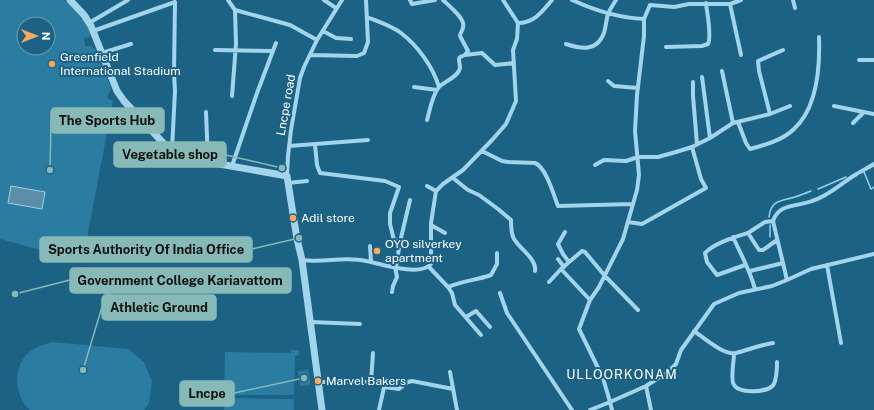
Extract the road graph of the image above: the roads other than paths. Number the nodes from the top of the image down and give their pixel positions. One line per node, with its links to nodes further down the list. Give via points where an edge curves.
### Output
1 (70, 0): 27 (street)
2 (128, 0): 27 (street)
3 (228, 0): 23 (street)
4 (324, 0): 21 (street)
5 (342, 0): 21 (street, Lncpe road)
6 (366, 0): 25 (street)
7 (410, 0): 8 (street, via 412,4)
8 (434, 0)
9 (443, 0): 45 (street, via 463,23 464,28 460,33 467,47)
10 (503, 0): 28 (street)
11 (552, 0): 28 (street, via 538,16)
12 (572, 0): 24 (street)
13 (616, 0): 24 (street)
14 (649, 0): 20 (street)
15 (742, 0): 19 (street)
16 (793, 0): 22 (street)
17 (699, 2): 18 (street); 20 (street, via 674,8)
18 (706, 3): 19 (street); 37 (street, via 708,44)
19 (730, 4): 43 (street)
20 (650, 5): 26 (street)
21 (336, 8): 30 (street, Lncpe road)
22 (795, 8)
23 (235, 10): 33 (street, via 290,25); 41 (street)
24 (608, 14): 26 (street, via 629,19); 36 (street, via 604,34 592,47 578,48)
25 (367, 17): 44 (street, via 368,42 364,54); 54 (street, via 401,33 415,46 432,70)
26 (644, 19): 55 (street)
27 (89, 23): 29 (street)
28 (518, 23): 48 (street, via 513,50)
29 (93, 31): 42 (street); 73 (street, via 175,2)
30 (323, 31): 32 (street, via 336,38); 33 (street, Lncpe road)
31 (819, 37): 64 (street, via 814,94 801,121 794,129 765,145 750,149)
32 (351, 39)
33 (317, 40): 44 (street, Lncpe road)
34 (276, 42): 39 (street)
35 (131, 44): 42 (street)
36 (566, 44)
37 (666, 47)
38 (215, 50): 41 (street)
39 (273, 50): 41 (street); 79 (street)
40 (783, 50): 61 (street, via 758,61)
41 (235, 51): 56 (street)
42 (102, 53): 73 (street, via 117,91 124,101 151,131)
43 (741, 54)
44 (310, 55): 71 (street, Lncpe road, via 300,78)
45 (466, 55): 48 (street, via 482,53 495,65); 54 (street, via 458,59 459,70)
46 (860, 60): 47 (street)
47 (874, 60)
48 (514, 63): 74 (street, via 516,101 506,124)
49 (722, 71): 65 (street)
50 (702, 77): 67 (street)
51 (608, 81): 55 (street, via 614,86)
52 (693, 82): 69 (street)
53 (414, 87): 54 (street)
54 (438, 88): 63 (street)
55 (638, 88): 75 (street, via 635,131)
56 (232, 96)
57 (790, 106): 61 (street)
58 (834, 106): 60 (street)
59 (206, 112): 76 (street)
60 (864, 112): 62 (street); 66 (street)
61 (770, 114): 64 (street)
62 (874, 114)
63 (428, 120)
64 (738, 122): 65 (street)
65 (733, 123): 67 (street)
66 (853, 123)
67 (710, 138): 69 (street)
68 (368, 140): 70 (street)
69 (697, 144): 72 (street)
70 (315, 145): 71 (street); 95 (street, via 320,174 385,181 399,187 390,218 394,240)
71 (289, 146): 81 (street, Lncpe road)
72 (692, 147): 75 (street, via 658,157); 88 (street, via 706,188 642,224)
73 (172, 149): 76 (street)
74 (482, 150): 80 (street); 86 (street, via 502,161 538,164 547,178 558,206)
75 (638, 157): 77 (street, via 626,161 604,160); 86 (street, via 639,175)
76 (208, 162): 79 (street)
77 (594, 164)
78 (874, 164): 87 (street, via 812,202 781,210)
79 (232, 166): 81 (street)
80 (453, 178): 84 (street); 109 (street, via 494,205 511,220 514,239 532,261)
81 (287, 180): 82 (street); 100 (street)
82 (307, 181)
83 (427, 186): 84 (street)
84 (436, 191): 89 (street)
85 (410, 200): 95 (street)
86 (633, 204): 88 (street)
87 (773, 221): 91 (street, via 765,222); 94 (street)
88 (628, 222): 111 (street, via 623,239)
89 (431, 225): 92 (street); 107 (street, via 432,261)
90 (565, 232): 102 (street, via 558,244)
91 (748, 232): 93 (street); 94 (street, via 759,250)
92 (445, 233)
93 (733, 237): 104 (street); 104 (street, via 706,252 707,262 717,275)
94 (777, 240): 103 (street)
95 (400, 242): 106 (street)
96 (370, 246): 101 (street)
97 (497, 253): 114 (street, via 497,264 491,275)
98 (874, 254): 105 (street)
99 (558, 259): 108 (street)
100 (302, 260): 101 (street, via 314,262 351,258); 121 (street)
101 (371, 262): 106 (street)
102 (569, 262): 108 (street); 111 (street, via 582,251 585,252)
103 (783, 263): 110 (street); 112 (street)
104 (745, 265): 110 (street)
105 (827, 266): 112 (street, via 811,269); 127 (street)
106 (395, 267): 107 (street, via 407,270); 116 (street, via 398,277)
107 (429, 267): 114 (street)
108 (562, 268): 113 (street); 118 (street)
109 (535, 271)
110 (750, 271): 115 (street)
111 (605, 276): 118 (street); 119 (street)
112 (787, 280): 115 (street, via 772,286)
113 (549, 282)
114 (448, 287): 120 (street, via 455,306)
115 (755, 288): 124 (street, via 714,304)
116 (392, 292)
117 (500, 293): 139 (street, via 507,313)
118 (590, 300): 135 (street, via 579,329 603,378)
119 (638, 310)
120 (466, 317): 123 (street, via 476,311); 125 (street)
121 (311, 322): 122 (street); 132 (street)
122 (360, 324)
123 (490, 327)
124 (694, 331): 129 (street, via 722,350); 133 (street, via 681,350 676,364)
125 (481, 335)
126 (772, 343): 129 (street)
127 (841, 343)
128 (373, 353): 132 (street, via 371,382)
129 (734, 354): 130 (street, via 732,380 739,390 768,389 773,385 776,376)
130 (777, 362)
131 (450, 372): 134 (street)
132 (319, 382): 136 (street)
133 (646, 386): 135 (street); 142 (street)
134 (453, 389): 137 (street, via 412,381 399,389 384,385); 138 (street)
135 (610, 402): 140 (street); 141 (street)
136 (322, 410)
137 (379, 410)
138 (457, 410)
139 (572, 410)
140 (590, 410)
141 (612, 410)
142 (651, 410)

